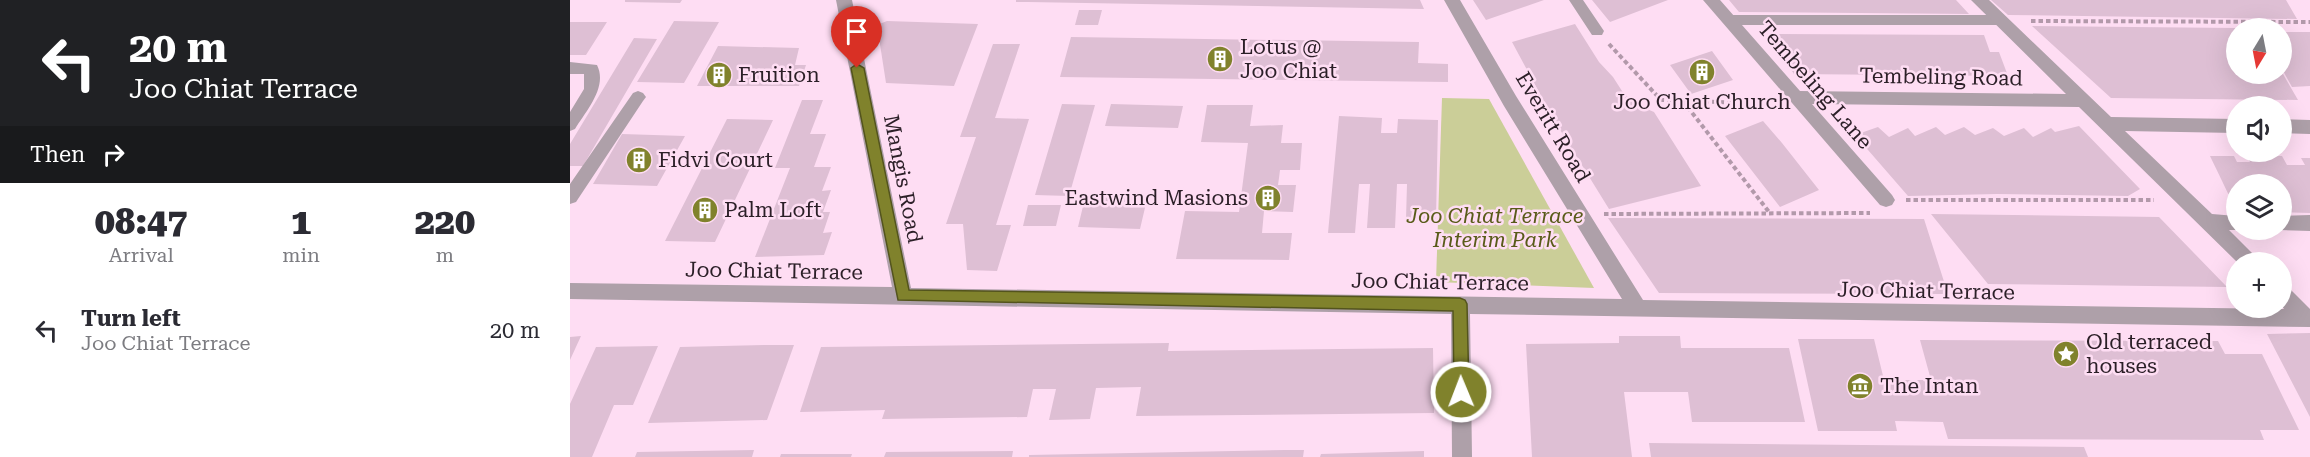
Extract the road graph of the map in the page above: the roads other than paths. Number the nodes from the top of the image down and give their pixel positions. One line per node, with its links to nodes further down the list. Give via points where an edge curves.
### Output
1 (844, 0): 26 (street, Mangis Road)
2 (1452, 0): 29 (street, Everitt Road)
3 (1575, 0): 8 (lane)
4 (1711, 0): 6 (street, Tembeling Lane)
5 (1979, 0): 7 (street, Tembeling Road)
6 (1728, 20): 7 (lane); 11 (street, Tembeling Lane)
7 (2000, 20): 12 (street, Tembeling Road)
8 (1597, 31)
9 (570, 68): 14 (lane, via 592,69 591,90)
10 (638, 97): 18 (lane)
11 (1796, 98): 12 (street, Tembeling Road); 19 (street, Tembeling Lane)
12 (2085, 101): 13 (street, Tembeling Road)
13 (2107, 124): 15 (street); 20 (street, Tembeling Road)
14 (570, 125)
15 (2226, 126)
16 (2292, 126): 17 (street)
17 (2310, 127)
18 (570, 197)
19 (1886, 200)
20 (2208, 222): 21 (street); 24 (street, Tembeling Road)
21 (2226, 223)
22 (2292, 223): 23 (street)
23 (2310, 223)
24 (2239, 252)
25 (570, 291): 26 (street, Joo Chiat Terrace)
26 (903, 296): 28 (street, Joo Chiat Terrace)
27 (2292, 303): 30 (street)
28 (1460, 304): 29 (street, Joo Chiat Terrace); 31 (street)
29 (1637, 307): 30 (street, Joo Chiat Terrace)
30 (2308, 318)
31 (1462, 457)

